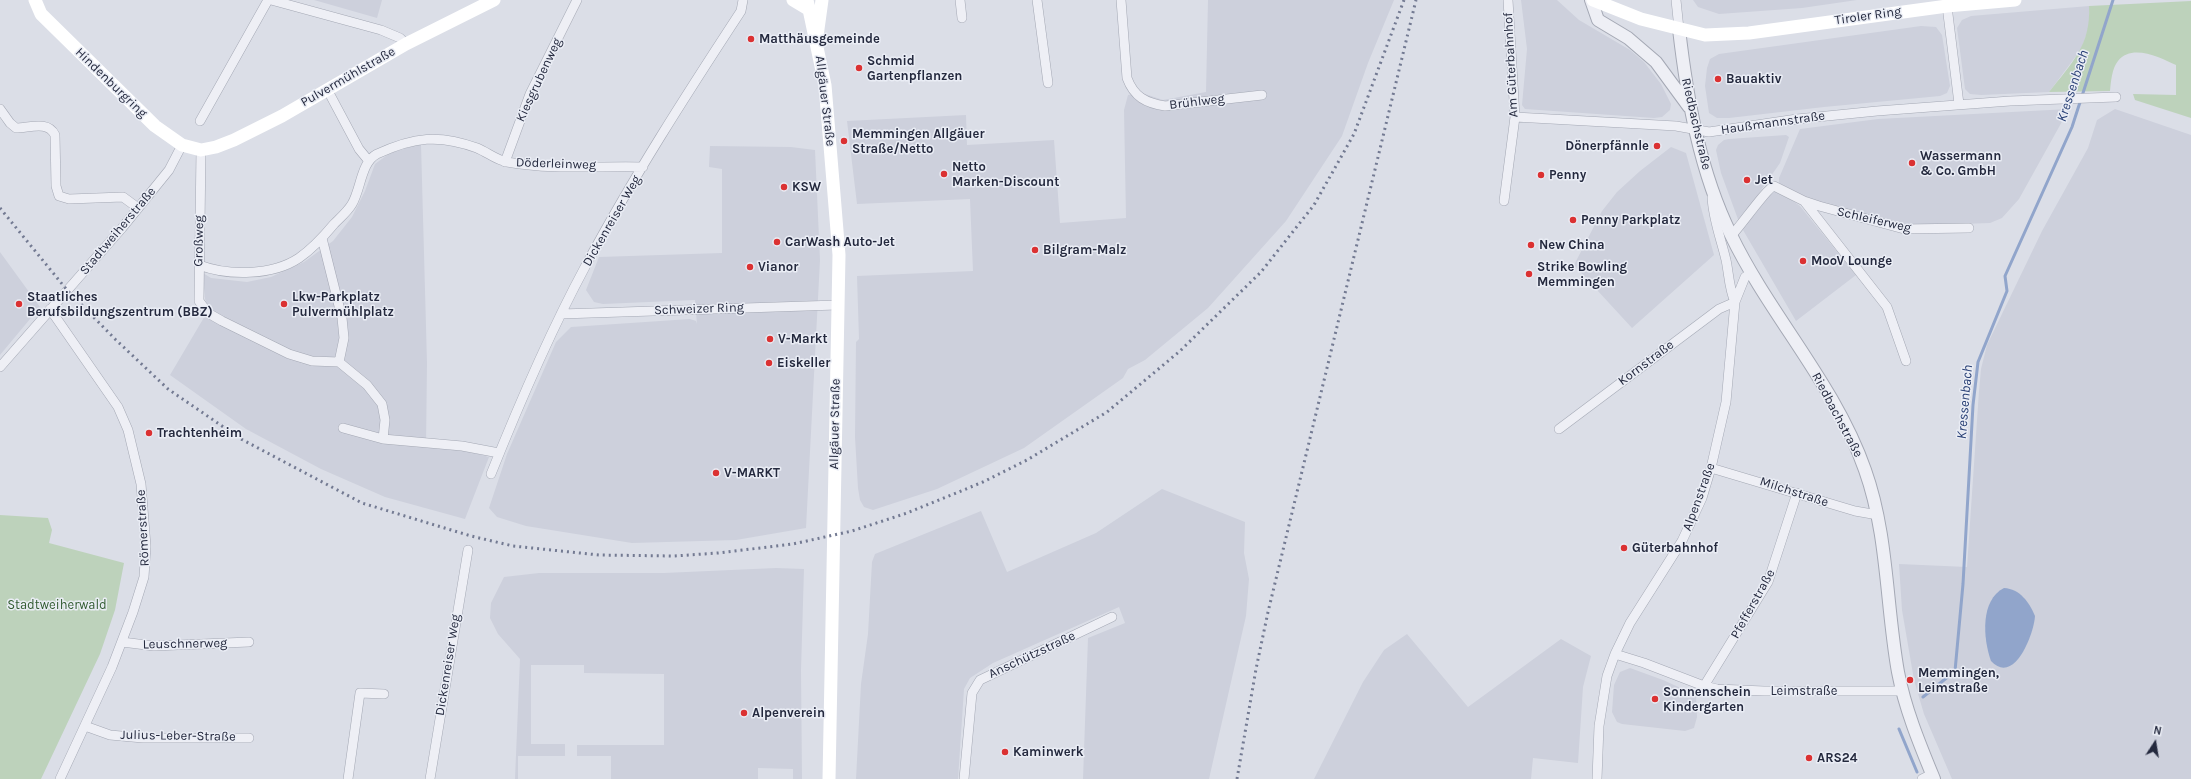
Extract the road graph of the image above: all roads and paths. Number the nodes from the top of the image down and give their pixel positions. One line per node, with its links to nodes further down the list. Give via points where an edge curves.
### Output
1 (35, 0): 32 (main road, Hindenburgring, via 42,14 94,68 155,126)
2 (268, 0): 30 (street)
3 (271, 0): 21 (street, via 381,30 400,38)
4 (494, 0): 21 (main road, Pulvermühlstraße)
5 (577, 0): 35 (street, Kiesgrubenweg, via 530,94)
6 (743, 0): 36 (street, Dickenreiser Weg, via 741,11)
7 (794, 0): 16 (main road)
8 (822, 0): 20 (main road)
9 (960, 0): 18 (street)
10 (1037, 0): 22 (street)
11 (1121, 0): 24 (street, Brühlweg, via 1127,78 1138,97 1152,104 1165,106)
12 (1508, 0): 29 (street, Am Güterbahnhof)
13 (1592, 0): 19 (main road, Tiroler Ring, via 1627,14); 28 (street, via 1598,20 1628,38 1656,62)
14 (1676, 0): 19 (street)
15 (2015, 0): 17 (main road, Tiroler Ring)
16 (807, 4): 20 (main road, Allgäuer Straße)
17 (1947, 6): 19 (main road, Tiroler Ring, via 1721,35 1705,35); 26 (street)
18 (962, 18)
19 (1679, 29): 28 (street, Riedbachstraße)
20 (817, 40): 47 (main road, Allgäuer Straße, via 826,85 830,128 839,255)
21 (406, 44): 23 (main road, Pulvermühlstraße)
22 (1048, 84)
23 (327, 89): 33 (main road, Pulvermühlstraße, via 282,116 234,140); 34 (street, via 358,148)
24 (1262, 95)
25 (2116, 97): 26 (street, Haußmannstraße)
26 (1959, 104): 31 (street, Haußmannstraße, via 1843,114 1709,132)
27 (0, 108): 40 (street, via 16,128 39,126 52,130 55,135 56,186 59,196 69,199 123,197)
28 (1692, 112): 31 (street, Riedbachstraße)
29 (1515, 117): 31 (street, Haußmannstraße, via 1676,126); 38 (street, Am Güterbahnhof)
30 (200, 121)
31 (1696, 130): 37 (street, Riedbachstraße)
32 (182, 145): 33 (main road, Hindenburgring); 40 (street, Stadtweiherstraße, via 169,170)
33 (201, 150): 44 (street, Großweg)
34 (368, 160): 35 (street, Döderleinweg, via 415,140 436,138 478,149); 43 (street, via 352,204)
35 (505, 162): 36 (street, Döderleinweg, via 539,166)
36 (643, 167): 49 (street, Dickenreiser Weg, via 585,266)
37 (1711, 187): 42 (street, Riedbachstraße); 46 (street, Riedbachstraße, via 1713,213)
38 (1504, 201)
39 (1804, 201): 41 (street, Schleiferweg, via 1909,230); 42 (street, Schleiferweg, via 1784,190 1771,187); 50 (street, Schleiferweg, via 1887,307)
40 (138, 208): 48 (street, Stadtweiherstraße)
41 (1969, 228)
42 (1731, 236): 45 (street, Riedbachstraße)
43 (322, 238): 44 (street, via 298,258 280,266 238,272 214,270); 51 (street, via 342,318 344,338)
44 (199, 265): 51 (street, Großweg, via 199,301 208,313 289,354 312,361)
45 (1752, 273): 46 (street, Alpenstraße, via 1745,277); 60 (street, Riedbachstraße, via 1847,428 1865,469)
46 (1735, 302): 54 (street, Kornstraße, via 1719,309); 57 (street, Alpenstraße, via 1727,397)
47 (837, 305): 49 (street, Schweizer Ring); 75 (main road, Allgäuer Straße)
48 (50, 309): 52 (street, Stadtweiherstraße); 63 (street, Römerstraße, via 118,407 136,456 141,484 146,566)
49 (561, 314): 56 (street, Dickenreiser Weg)
50 (1906, 361)
51 (339, 362): 55 (street, via 367,385 382,404 385,420)
52 (0, 367)
53 (343, 428): 55 (street)
54 (1559, 429)
55 (383, 439): 56 (street, via 462,446)
56 (500, 453): 58 (street, Dickenreiser Weg)
57 (1711, 468): 59 (street, Milchstraße); 65 (street, Alpenstraße, via 1702,498 1682,541 1630,623)
58 (491, 474)
59 (1797, 493): 60 (street, Milchstraße); 66 (street, Pfefferstraße, via 1768,582)
60 (1878, 515): 67 (street, Riedbachstraße)
61 (468, 550): 74 (street, Dickenreiser Weg)
62 (1112, 617): 76 (street, Anschützstraße, via 980,680 972,693)
63 (122, 642): 64 (street, Leuschnerweg, via 154,646); 69 (street, Römerstraße)
64 (249, 642)
65 (1615, 654): 66 (street, Leimstraße); 77 (street, Alpenstraße, via 1607,676 1600,711)
66 (1704, 686): 67 (street, Leimstraße, via 1764,691)
67 (1903, 691): 71 (street, Riedbachstraße)
68 (384, 694): 73 (street, via 360,693)
69 (85, 726): 70 (street, Julius-Leber-Straße, via 110,735 142,738); 72 (street, Römerstraße)
70 (249, 738)
71 (1930, 777)
72 (60, 779)
73 (348, 779)
74 (430, 779)
75 (829, 779)
76 (964, 779)
77 (1597, 779)

